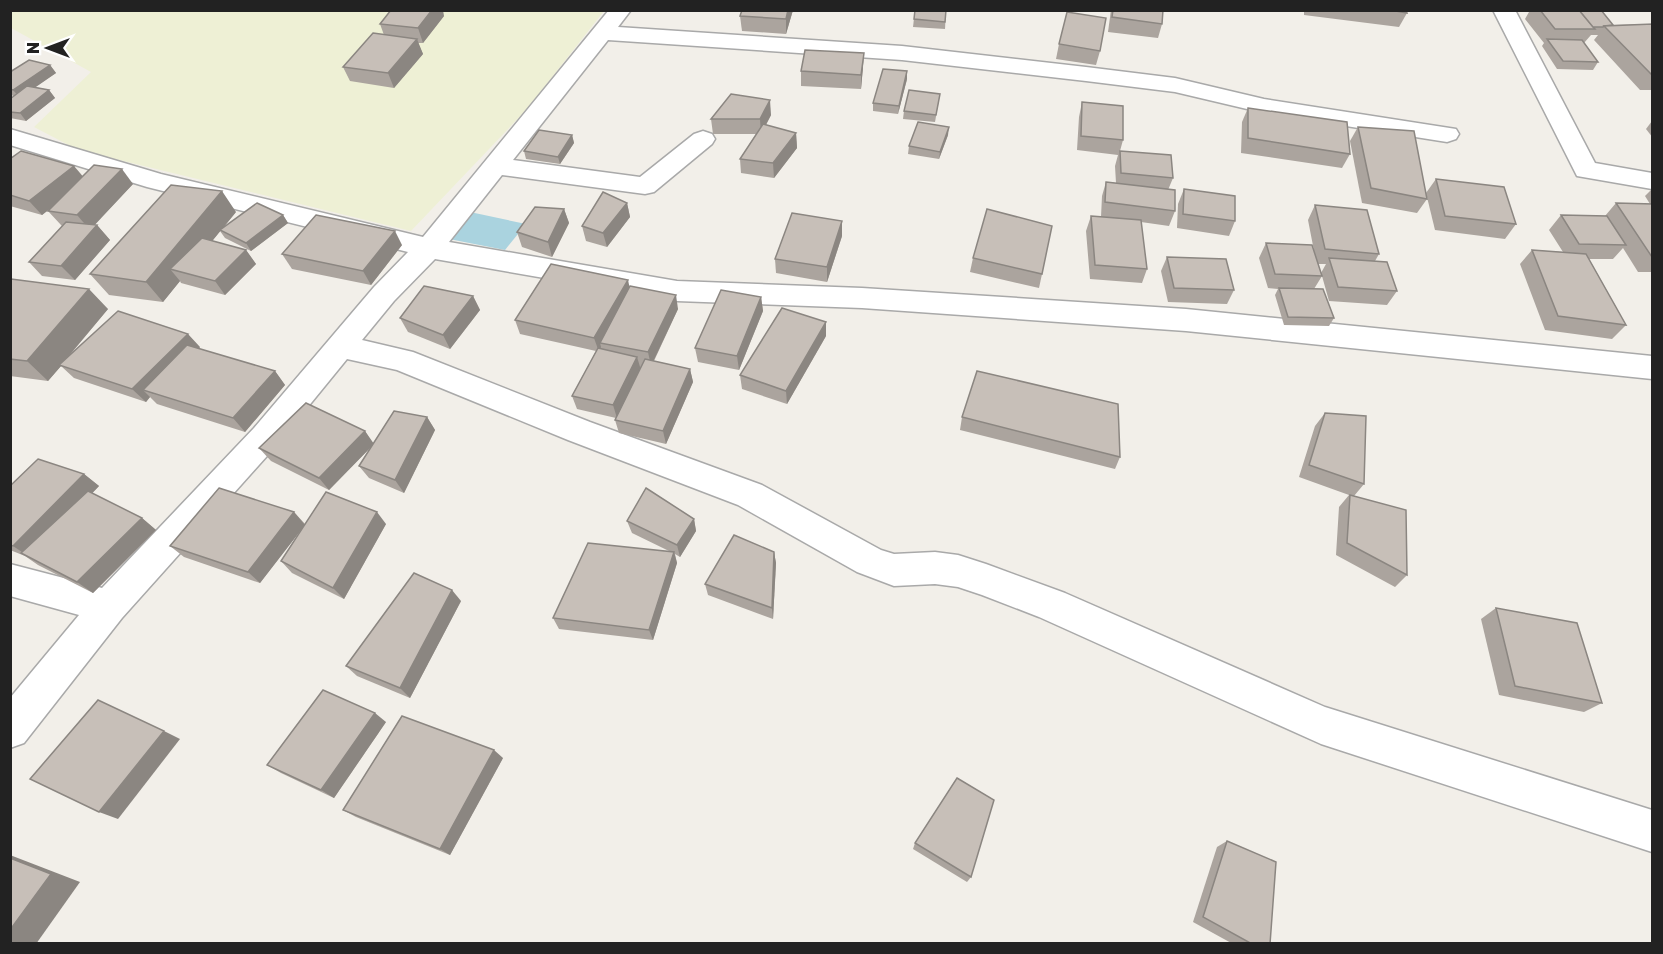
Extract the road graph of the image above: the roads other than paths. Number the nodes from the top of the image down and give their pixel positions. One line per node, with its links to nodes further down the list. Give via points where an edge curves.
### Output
1 (621, 10): 3 (street)
2 (1504, 10): 8 (street, via 1586,170)
3 (601, 33): 4 (street, via 902,53 1108,77 1174,85 1264,105); 7 (street)
4 (1447, 134)
5 (10, 137): 9 (street, via 156,181)
6 (703, 139): 7 (street, via 645,186)
7 (496, 166): 9 (street)
8 (1653, 181)
9 (429, 248): 10 (street); 11 (street, via 677,291 862,298 1186,320)
10 (340, 347): 13 (street, via 265,437); 15 (street, via 402,360 750,495 869,561 894,570 935,568 986,580 1052,605 1321,725)
11 (1653, 368)
12 (10, 580): 13 (street)
13 (109, 606): 14 (street)
14 (10, 729)
15 (1653, 831)

